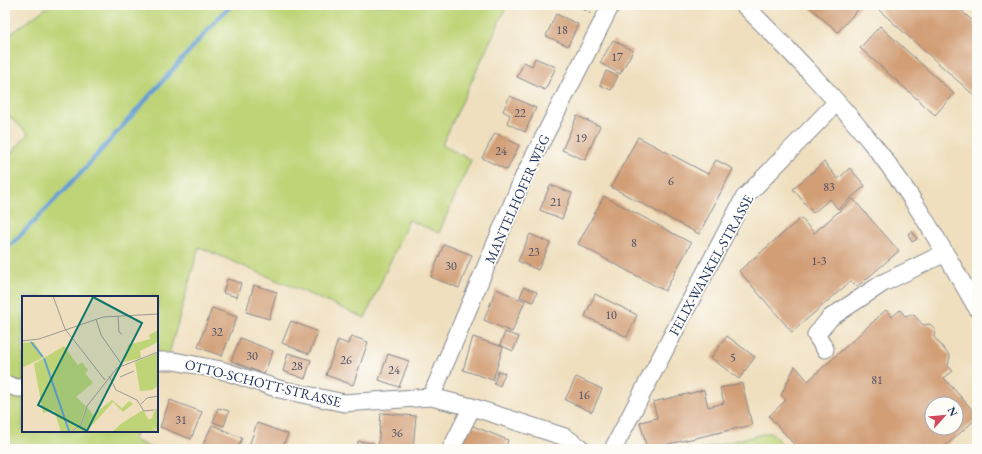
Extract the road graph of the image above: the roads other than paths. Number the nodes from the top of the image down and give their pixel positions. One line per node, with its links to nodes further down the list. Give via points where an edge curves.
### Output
1 (611, 5): 10 (street, MANTELHOFER WEG, via 524,176)
2 (744, 5): 3 (street)
3 (837, 102): 4 (street, via 878,152); 14 (street, FELIX-WANKEL-STRASSE, via 744,198)
4 (945, 253): 5 (street); 6 (street, via 884,283 830,318 816,335)
5 (977, 308)
6 (825, 349)
7 (165, 361): 10 (street, OTTO-SCHOTT-STRASSE, via 221,370 279,389 344,404)
8 (5, 384): 9 (street)
9 (22, 388)
10 (431, 397): 11 (street, OTTO-SCHOTT-STRASSE)
11 (472, 407): 12 (street); 13 (street, OTTO-SCHOTT-STRASSE, via 564,437)
12 (451, 449)
13 (582, 449)
14 (613, 449)

